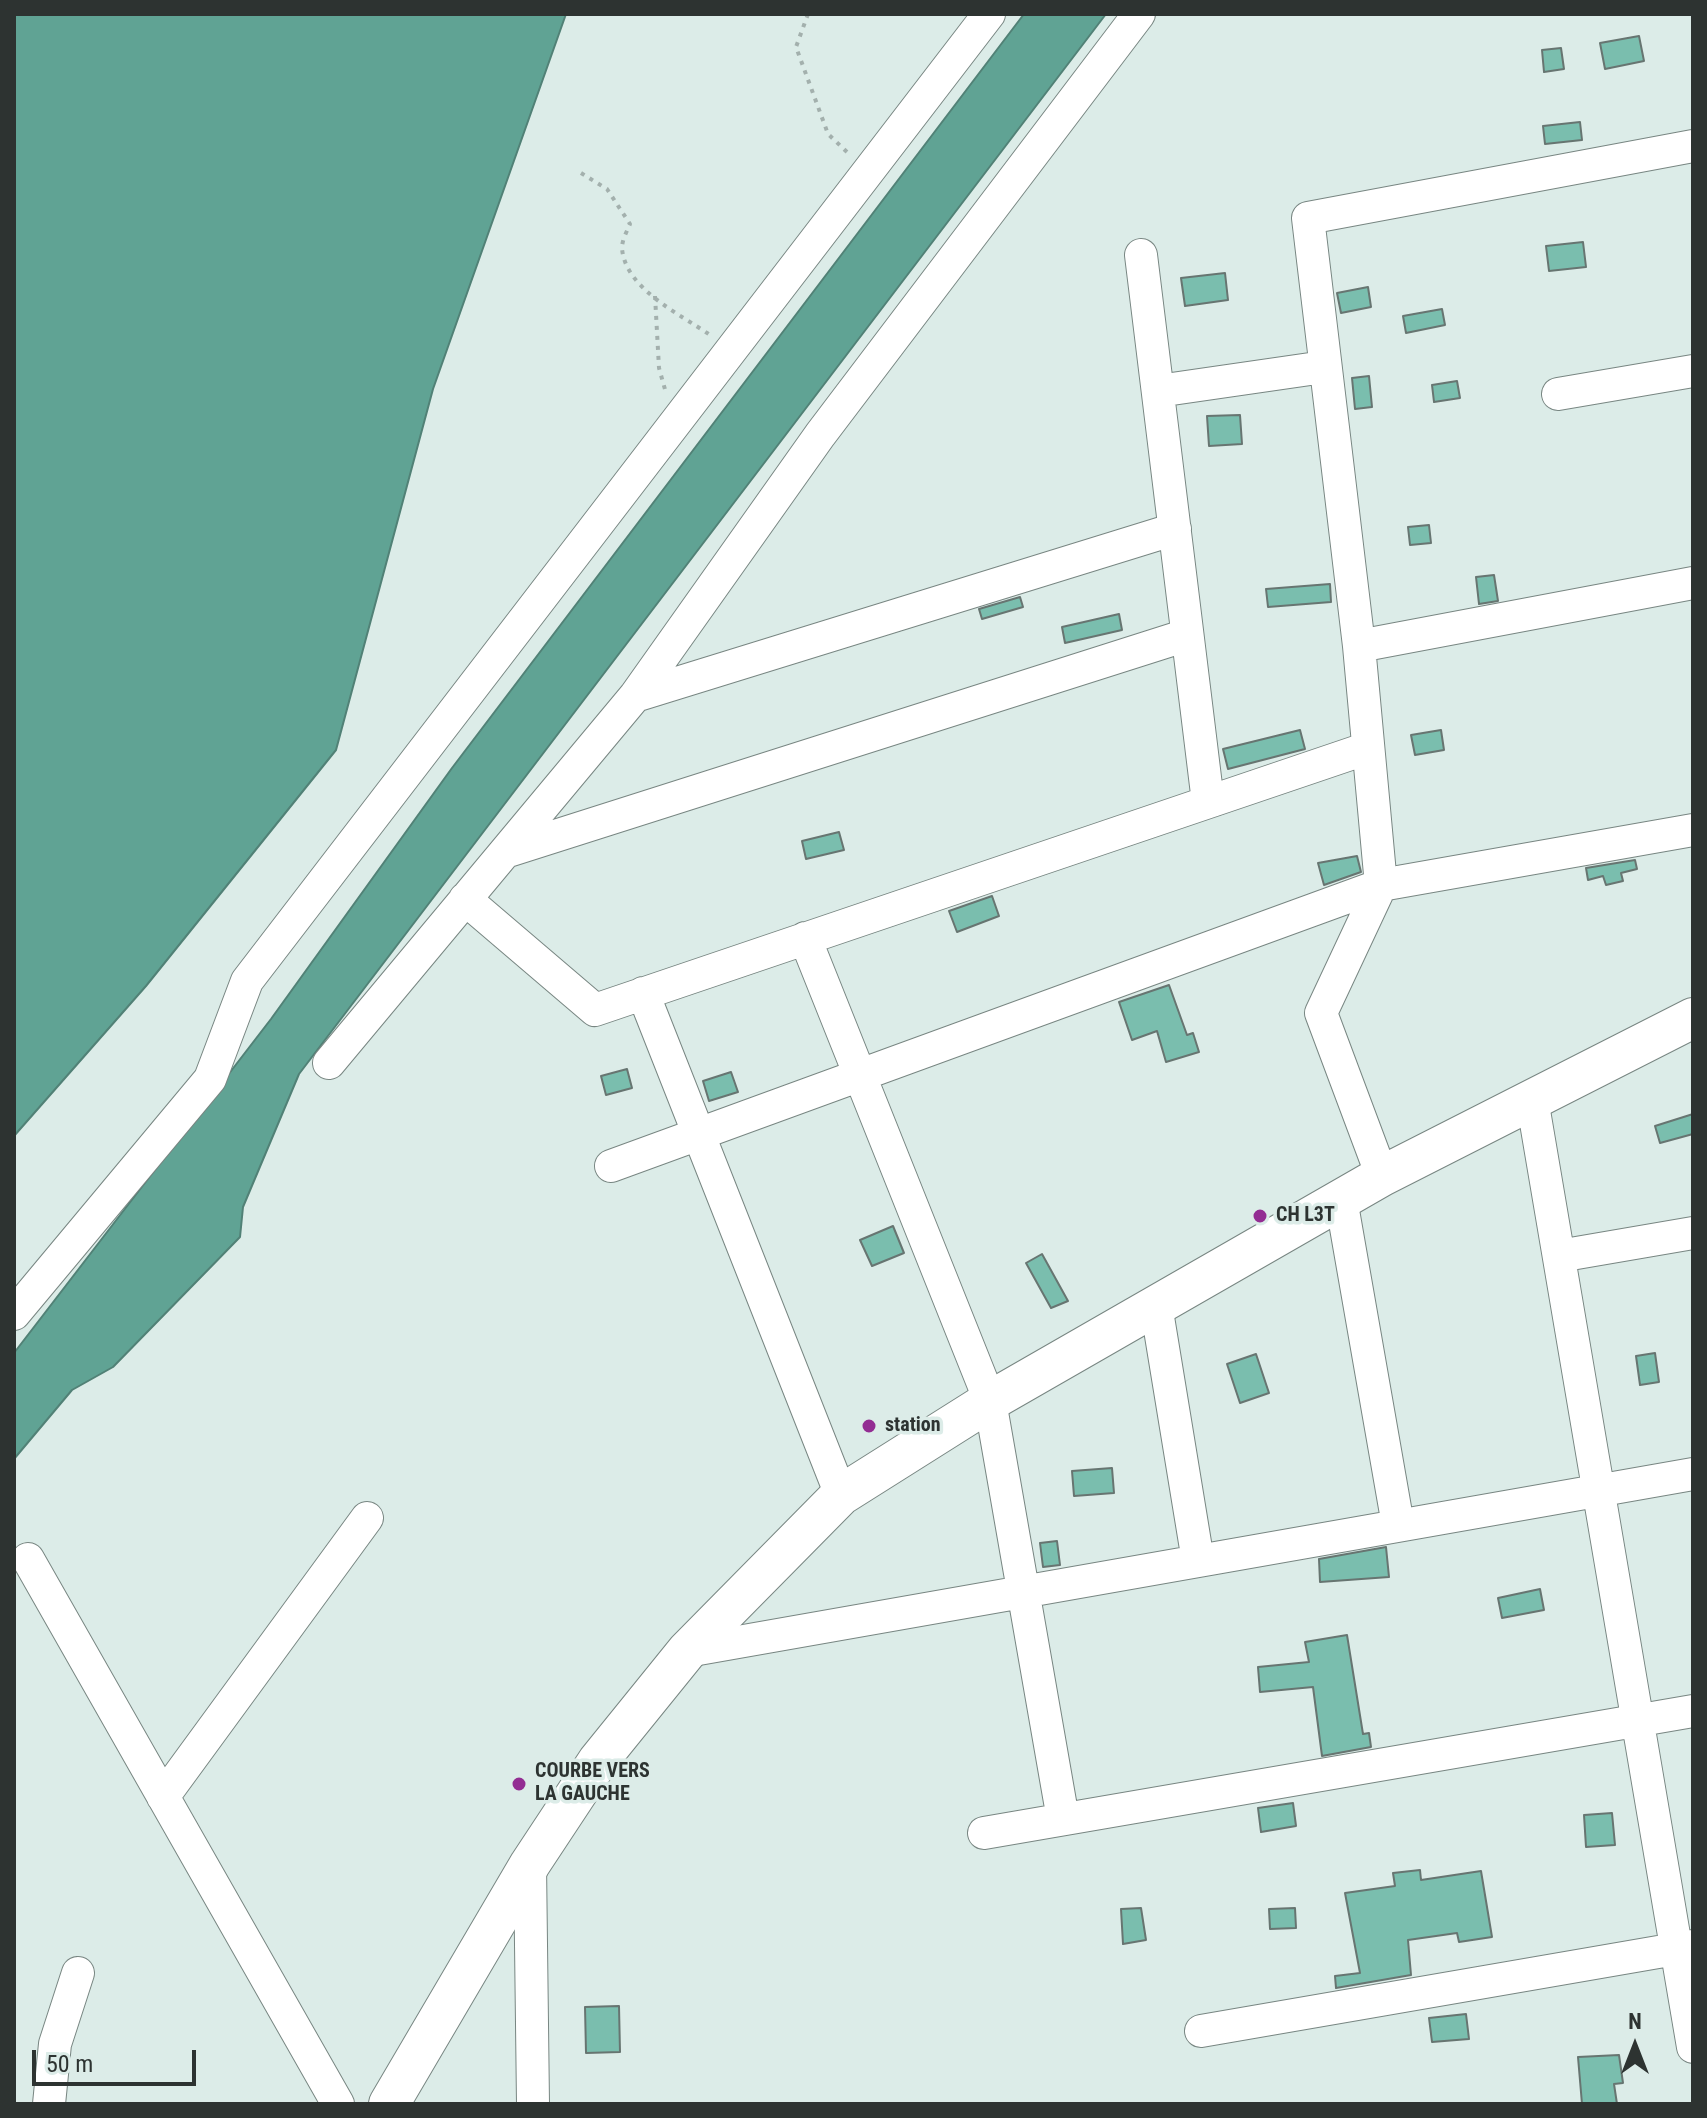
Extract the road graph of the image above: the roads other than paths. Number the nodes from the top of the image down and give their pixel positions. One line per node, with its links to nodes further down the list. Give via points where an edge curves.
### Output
1 (989, 14): 33 (street, via 247,981 210,1079)
2 (1139, 14): 13 (street, via 820,435)
3 (1693, 146): 5 (street, via 1308,218)
4 (1141, 255): 7 (street)
5 (1324, 367): 7 (street); 12 (street)
6 (1693, 371): 8 (street)
7 (1158, 391): 9 (street)
8 (1558, 394)
9 (1175, 529): 11 (street); 13 (street)
10 (1693, 583): 12 (street)
11 (1187, 635): 15 (street); 17 (street)
12 (1359, 646): 14 (street)
13 (635, 696): 17 (street)
14 (1368, 748): 15 (street); 18 (street)
15 (1208, 802): 20 (street)
16 (1693, 830): 18 (street)
17 (505, 852): 19 (street)
18 (1381, 885): 24 (street); 28 (street, via 1321,1013)
19 (465, 899): 21 (street, via 595,1010); 23 (street)
20 (805, 938): 21 (street); 24 (street)
21 (643, 993): 26 (street)
22 (1693, 1018): 25 (main road)
23 (329, 1063)
24 (861, 1075): 26 (street); 34 (street)
25 (1532, 1099): 28 (main road); 31 (street)
26 (698, 1134): 27 (street); 37 (street)
27 (611, 1166)
28 (1382, 1176): 29 (main road)
29 (1341, 1199): 32 (main road); 39 (street)
30 (1693, 1233): 31 (street)
31 (1559, 1256): 36 (street)
32 (1156, 1305): 34 (main road); 41 (street)
33 (14, 1314)
34 (990, 1401): 37 (main road); 42 (street)
35 (1693, 1474): 36 (street)
36 (1598, 1490): 39 (street); 45 (street)
37 (841, 1495): 43 (main road)
38 (367, 1518): 46 (street)
39 (1398, 1525): 41 (street)
40 (28, 1559): 46 (street)
41 (1198, 1561): 42 (street)
42 (1025, 1592): 43 (street); 47 (street)
43 (687, 1651): 49 (main road, via 598,1761)
44 (1693, 1711): 45 (street)
45 (1637, 1720): 47 (street); 50 (street)
46 (163, 1797): 55 (street)
47 (1063, 1819): 48 (street)
48 (984, 1833)
49 (530, 1864): 56 (main road); 57 (street)
50 (1685, 1948): 52 (street); 53 (street)
51 (78, 1973): 54 (street, via 55,2044)
52 (1201, 2031)
53 (1693, 2047)
54 (49, 2104)
55 (338, 2104)
56 (389, 2104)
57 (533, 2104)

